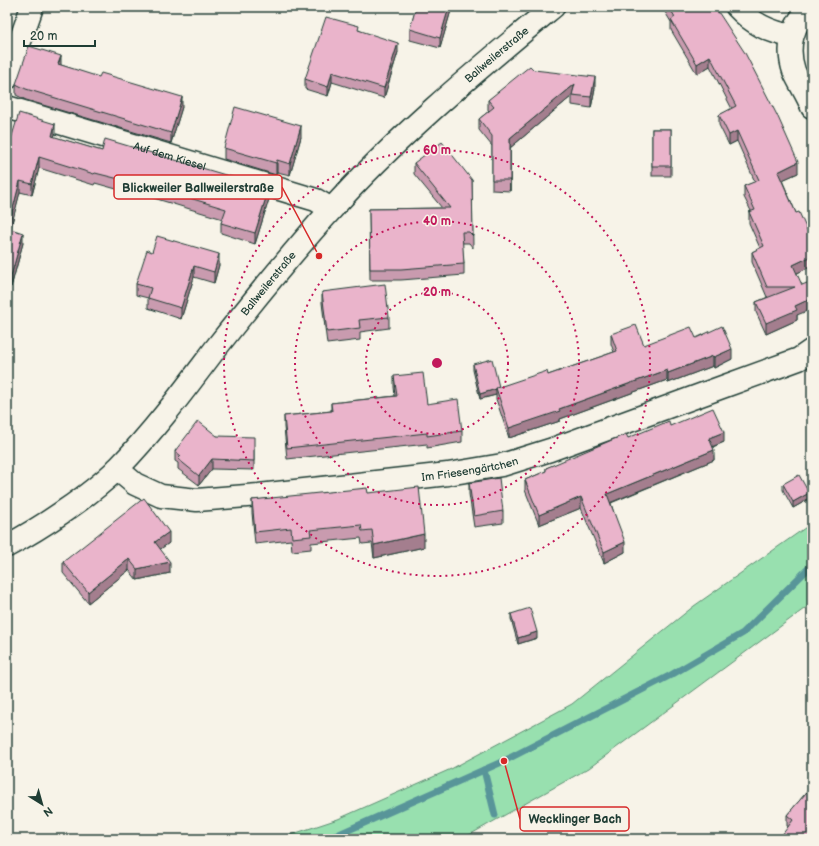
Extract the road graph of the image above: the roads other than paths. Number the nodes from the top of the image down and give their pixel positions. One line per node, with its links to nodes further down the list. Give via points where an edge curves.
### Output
1 (32, 7): 6 (street)
2 (553, 7): 9 (street, Ballweilerstraße, via 435,108)
3 (737, 7): 5 (street, via 754,23 771,32)
4 (812, 7): 5 (street, via 796,24)
5 (792, 36): 8 (street, via 790,54 794,71)
6 (7, 78)
7 (7, 107): 9 (street, Auf dem Kiesel, via 316,200)
8 (812, 107)
9 (331, 209): 11 (street, Ballweilerstraße, via 278,270 168,411)
10 (812, 350): 11 (street, Im Friesengärtchen, via 799,358 718,389 502,465 259,495 197,500 161,496 135,484)
11 (117, 469): 12 (street, Ballweilerstraße, via 73,505)
12 (7, 546)

